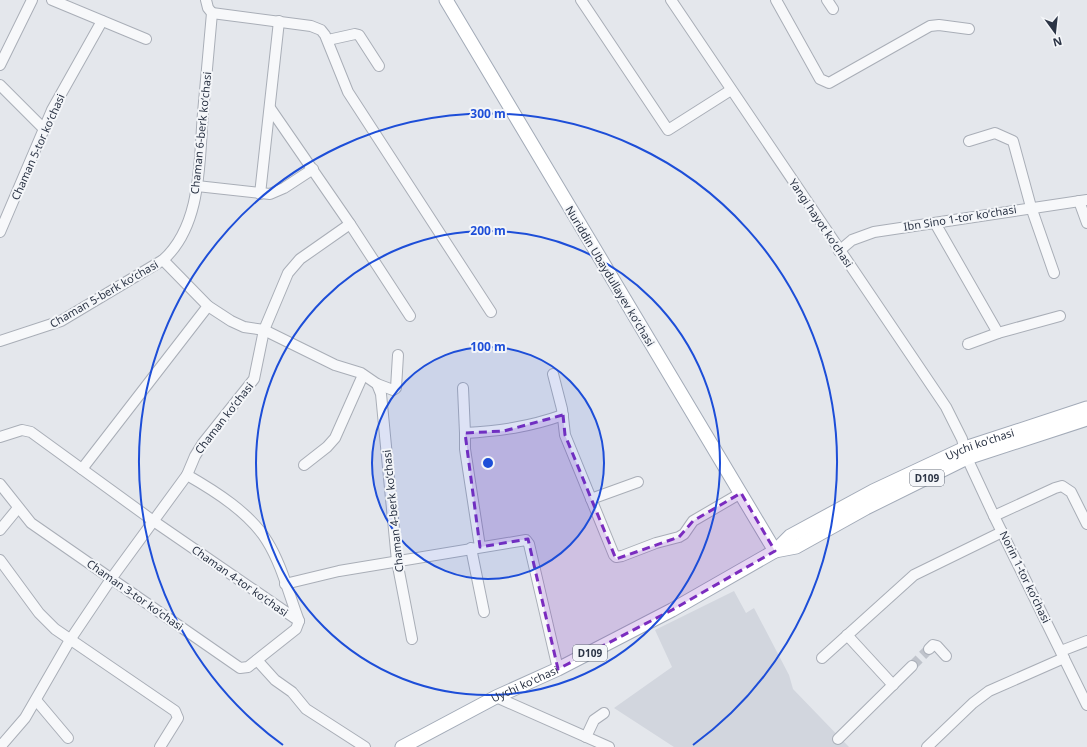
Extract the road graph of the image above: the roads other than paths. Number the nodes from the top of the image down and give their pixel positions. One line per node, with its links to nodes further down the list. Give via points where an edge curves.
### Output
1 (32, 0): 16 (street)
2 (52, 0): 11 (street)
3 (206, 0): 10 (street)
4 (446, 0): 59 (main road, Nuriddin Ubaydullayev koʻchasi)
5 (581, 0): 19 (street, via 668,130)
6 (671, 0): 19 (street, Yangi hayot koʻchasi)
7 (776, 0): 13 (street, via 820,79 829,83 930,26)
8 (827, 0): 9 (street)
9 (833, 8)
10 (212, 12): 12 (street); 24 (street, Chaman 6-berk koʻchasi)
11 (102, 21): 14 (street); 21 (street, Chaman 5-tor koʻchasi, via 52,110)
12 (279, 21): 15 (street, via 318,28); 20 (street)
13 (969, 29)
14 (146, 39)
15 (328, 40): 17 (street, via 359,35); 36 (street, via 348,92)
16 (0, 66)
17 (378, 66)
18 (0, 85): 21 (street)
19 (731, 90): 32 (street, Yangi hayot koʻchasi)
20 (270, 108): 23 (street); 25 (street)
21 (45, 130): 31 (street, Chaman 5-tor koʻchasi)
22 (969, 141): 27 (street, via 995,133 1012,141)
23 (313, 170): 25 (street, via 276,192); 30 (street)
24 (197, 186): 25 (street); 33 (street, Chaman 6-berk koʻchasi, via 187,224 172,251)
25 (260, 194)
26 (1083, 200): 27 (street, Ibn Sino 1-tor koʻchasi); 29 (street)
27 (1031, 207): 28 (street, Ibn Sino 1-tor koʻchasi); 34 (street)
28 (935, 223): 32 (street, Ibn Sino 1-tor koʻchasi, via 866,234 852,240); 40 (street)
29 (1087, 223)
30 (350, 224): 37 (street); 39 (street, Chaman koʻchasi, via 294,265 288,273)
31 (0, 232)
32 (839, 251): 53 (street, Yangi hayot koʻchasi, via 946,407)
33 (163, 260): 35 (street); 41 (street, Chaman 5-berk koʻchasi, via 61,321)
34 (1054, 273)
35 (208, 306): 39 (street, via 244,327); 55 (street)
36 (491, 312)
37 (410, 316)
38 (1060, 316): 40 (street)
39 (264, 330): 45 (street, via 335,365); 56 (street, Chaman koʻchasi, via 254,379 203,443)
40 (998, 333): 42 (street)
41 (0, 341)
42 (968, 344)
43 (398, 355): 46 (street, via 396,389)
44 (553, 374): 49 (street)
45 (363, 375): 46 (street); 54 (street, via 335,438 327,448)
46 (377, 384): 70 (street, Chaman 4-berk koʻchasi, via 381,394)
47 (463, 388): 51 (street)
48 (1087, 408): 53 (main road, Uychi ko'chasi / D109)
49 (563, 415): 51 (street, via 534,425 504,431); 60 (street, via 565,435)
50 (1087, 419): 53 (main road, Uychi ko'chasi / D109)
51 (465, 434): 67 (street)
52 (0, 437): 55 (street, Chaman 4-tor koʻchasi, via 22,430 31,432)
53 (966, 453): 62 (street, Norin 1-tor koʻchasi); 68 (main road, Uychi ko'chasi / D109, via 873,490 790,536)
54 (304, 466)
55 (82, 469): 63 (street, Chaman 4-tor koʻchasi)
56 (187, 475): 63 (street); 72 (street, via 217,492 261,533 268,542)
57 (638, 482): 60 (street)
58 (0, 484): 61 (street, Chaman 3-tor koʻchasi)
59 (741, 493): 60 (street, via 693,521 679,537 619,558 614,555); 68 (main road, Nuriddin Ubaydullayev koʻchasi)
60 (591, 499)
61 (18, 508): 65 (street); 71 (street, Chaman 3-tor koʻchasi, via 31,523)
62 (994, 516): 64 (street, via 1062,486 1071,492); 66 (street, Norin 1-tor koʻchasi)
63 (152, 520): 71 (street); 74 (street, Chaman 4-tor koʻchasi)
64 (1087, 524)
65 (0, 530)
66 (1002, 532): 75 (street, via 914,575); 80 (street, Norin 1-tor koʻchasi)
67 (475, 548): 70 (street); 73 (street); 85 (street, via 523,539 528,541)
68 (775, 551): 85 (main road, Uychi ko'chasi / D109, via 672,610)
69 (0, 560): 77 (street, via 39,613)
70 (396, 561): 72 (street); 76 (street, Chaman 4-berk koʻchasi)
71 (111, 579): 77 (street); 83 (street, Chaman 3-tor koʻchasi, via 235,665 244,668)
72 (286, 584): 74 (street)
73 (484, 612)
74 (299, 622): 83 (street, Chaman 4-tor koʻchasi, via 292,633)
75 (847, 635): 82 (street); 86 (street)
76 (412, 639)
77 (70, 640): 88 (street); 95 (street, via 175,711 178,718)
78 (1087, 641): 80 (street)
79 (929, 649): 81 (street, via 933,645 938,646)
80 (1063, 654): 89 (street, Norin 1-tor koʻchasi); 99 (street, via 985,693)
81 (946, 656)
82 (822, 658)
83 (257, 660): 96 (street, via 274,680 292,692 306,709)
84 (912, 666): 86 (street)
85 (558, 668): 87 (main road, Uychi ko'chasi / D109)
86 (893, 685): 93 (street)
87 (496, 696): 91 (street); 97 (main road, Uychi ko'chasi / D109)
88 (36, 700): 92 (street); 94 (street)
89 (1087, 705)
90 (604, 712): 91 (street, via 594,720)
91 (586, 737): 98 (street)
92 (68, 738)
93 (838, 739)
94 (0, 747)
95 (160, 747)
96 (365, 747)
97 (402, 747)
98 (609, 747)
99 (927, 747)

